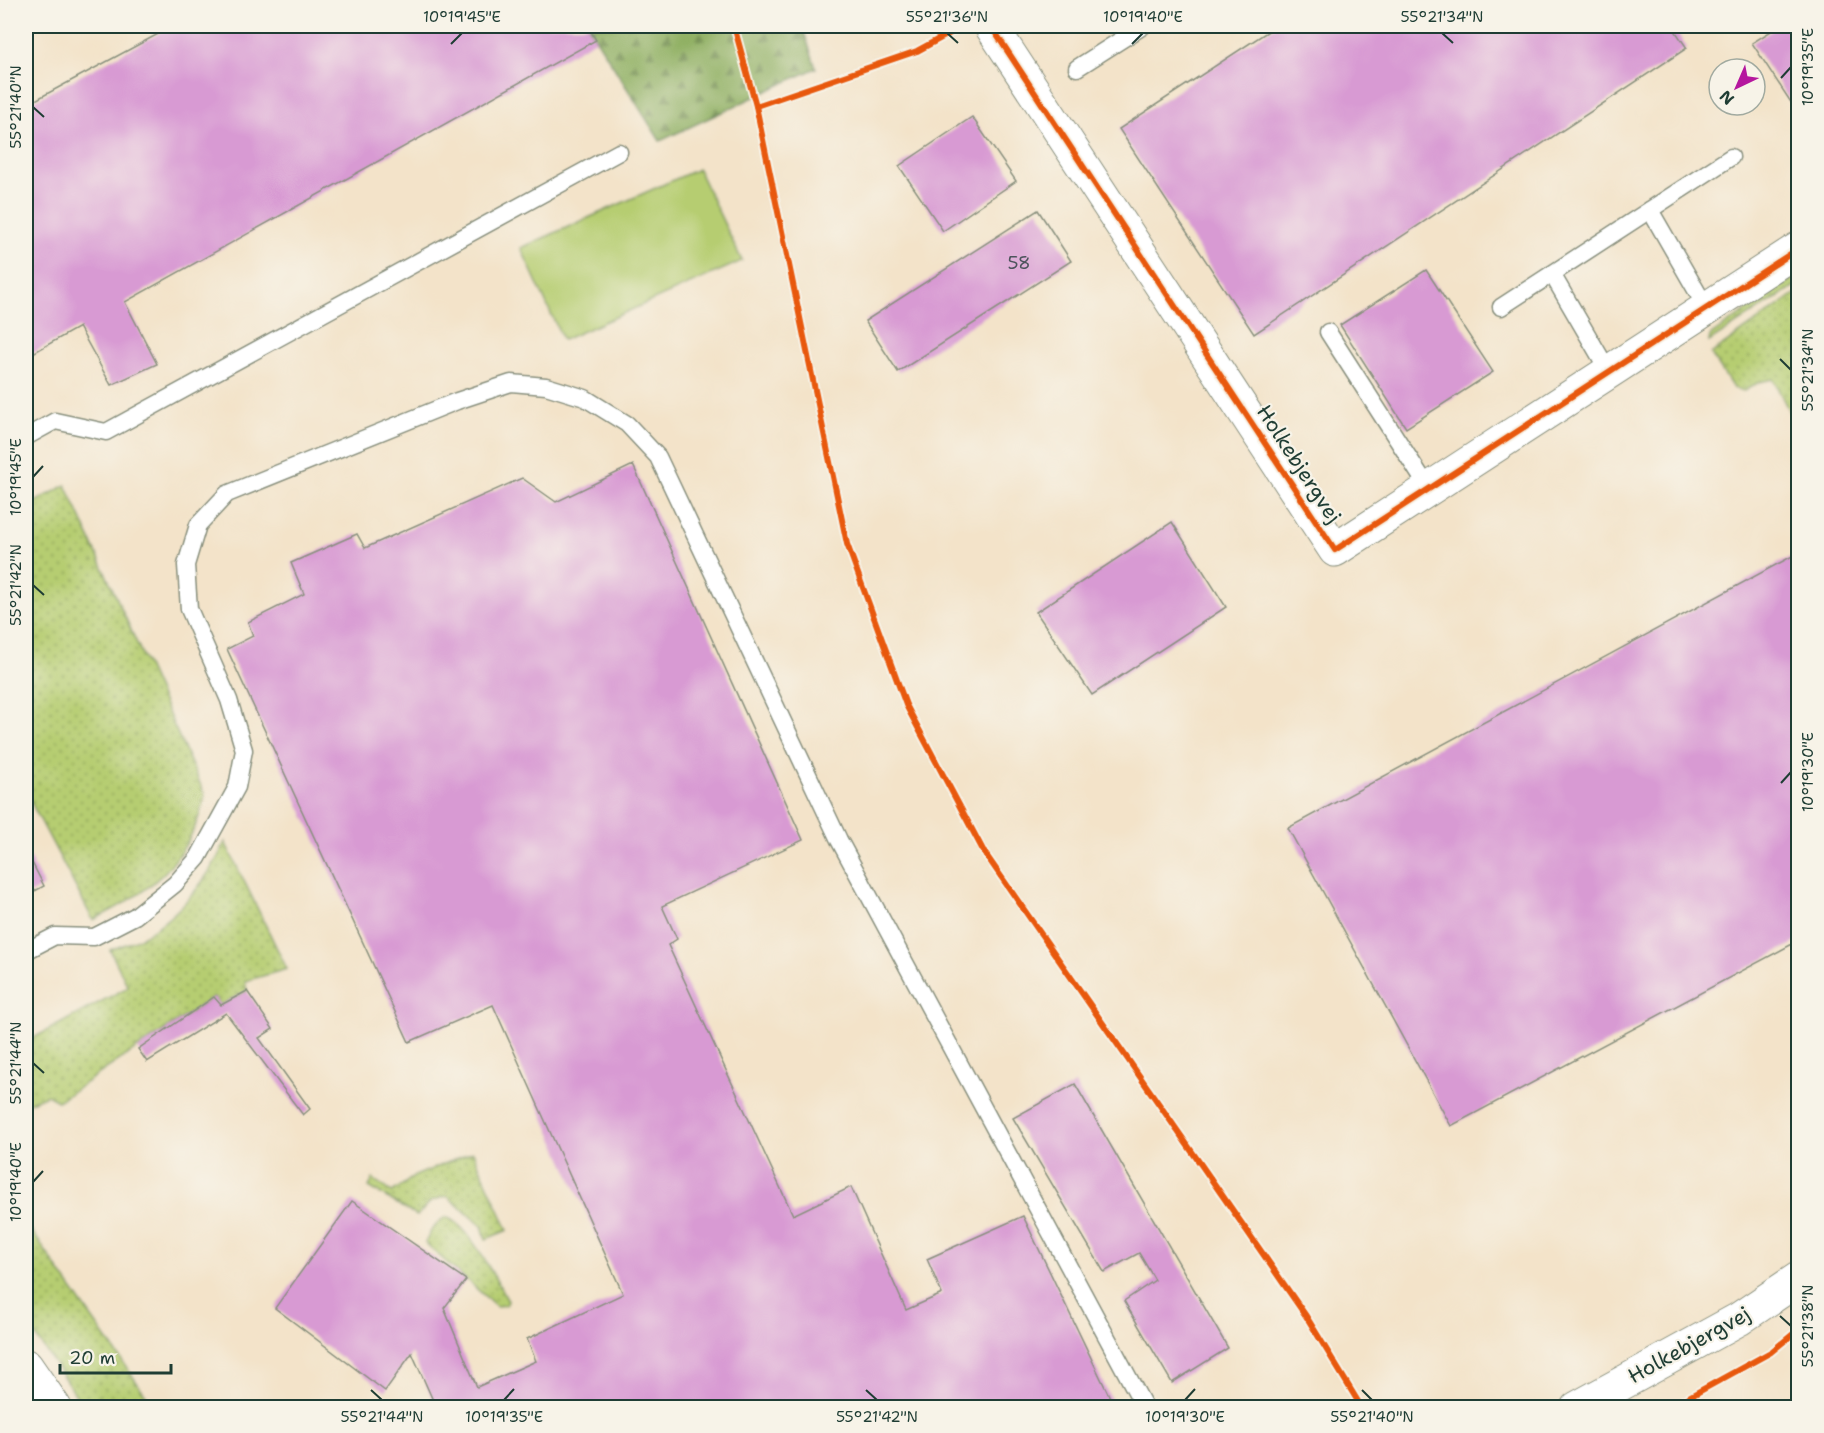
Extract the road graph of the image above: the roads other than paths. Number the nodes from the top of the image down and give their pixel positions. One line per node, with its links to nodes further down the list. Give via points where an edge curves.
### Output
1 (991, 26): 14 (street, Holkebjergvej, via 1335,550)
2 (1143, 26): 3 (lane)
3 (1077, 68)
4 (619, 152): 13 (lane, via 106,432 56,421)
5 (1731, 157): 6 (lane)
6 (1650, 210): 8 (lane); 10 (lane)
7 (1798, 249): 10 (street, Holkebjergvej)
8 (1552, 274): 9 (lane); 12 (lane)
9 (1501, 307)
10 (1707, 309): 12 (street, Holkebjergvej)
11 (1328, 332): 14 (lane)
12 (1609, 372): 14 (street, Holkebjergvej)
13 (26, 437)
14 (1429, 489)
15 (26, 951): 19 (lane, via 55,936 94,937 135,916 175,884 198,858 237,787 244,750 229,700 189,609 186,566 198,525 227,494 511,383 546,386 585,398 627,424 658,457 839,840)
16 (1798, 1279): 20 (street, Holkebjergvej, via 1739,1319)
17 (26, 1366): 18 (street)
18 (55, 1407)
19 (1145, 1407)
20 (1578, 1407)

